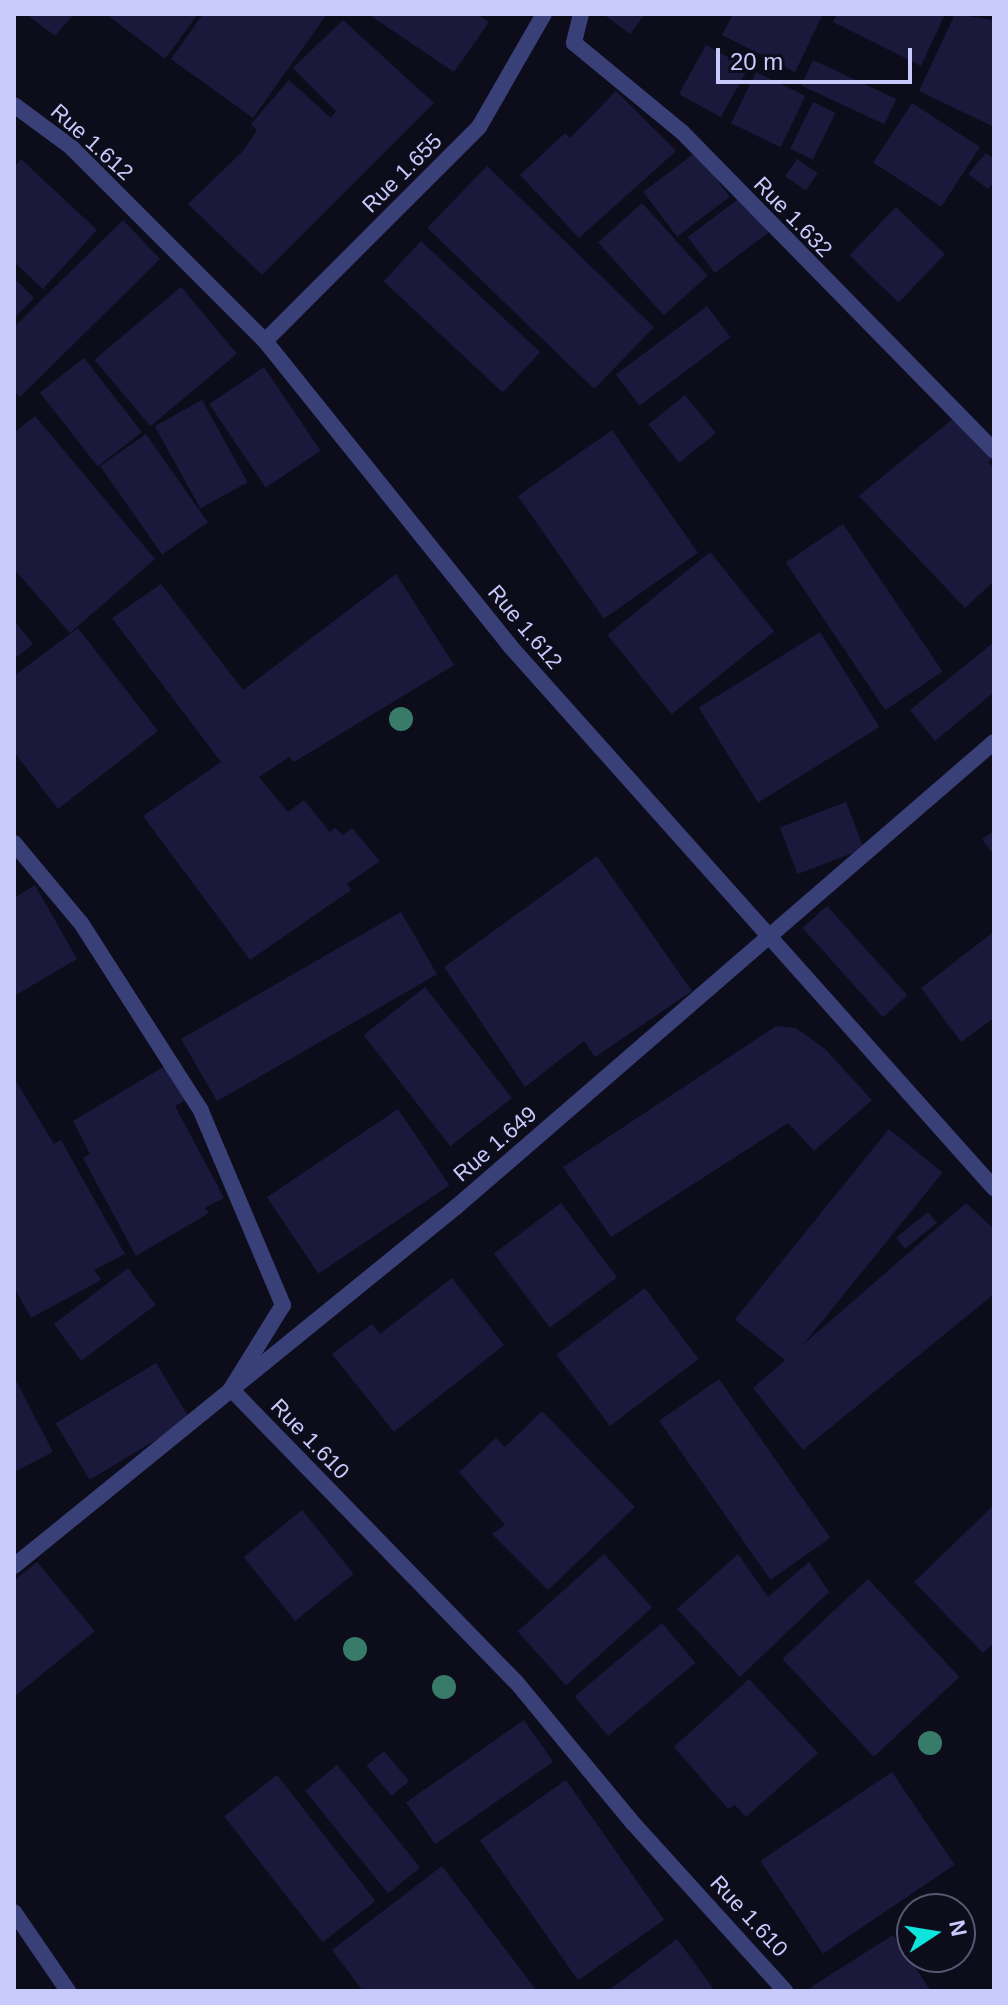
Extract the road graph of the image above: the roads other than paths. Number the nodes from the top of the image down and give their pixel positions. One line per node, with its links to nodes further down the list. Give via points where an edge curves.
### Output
1 (544, 14): 4 (street, Rue 1.655, via 479,127)
2 (581, 14): 5 (street, Rue 1.632, via 574,43 682,132)
3 (14, 105): 4 (street, Rue 1.612, via 71,147)
4 (265, 341): 8 (street, Rue 1.612, via 510,646)
5 (994, 451)
6 (994, 742): 8 (street, Rue 1.649)
7 (14, 843): 10 (street, via 81,923 201,1111 283,1305)
8 (770, 933): 9 (street, Rue 1.612); 10 (street, Rue 1.649, via 456,1207)
9 (994, 1188)
10 (231, 1389): 11 (street, Rue 1.649); 14 (street, Rue 1.610, via 517,1683 632,1822)
11 (14, 1566)
12 (14, 1912): 13 (street)
13 (68, 1991)
14 (785, 1991)

